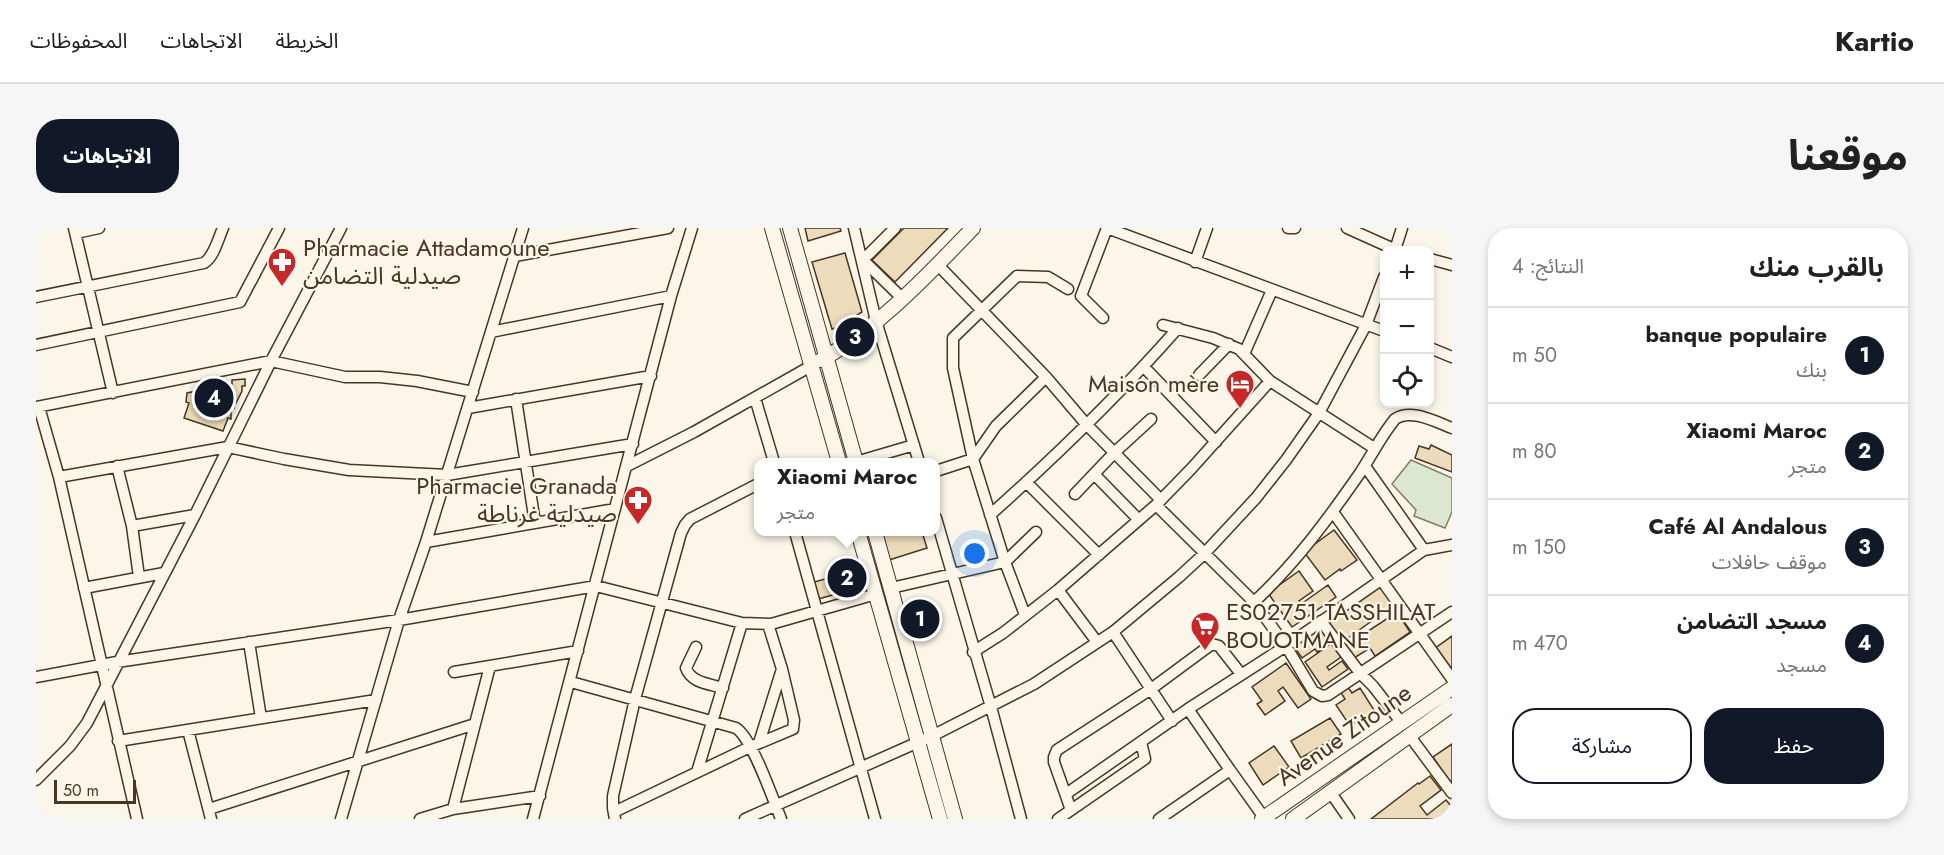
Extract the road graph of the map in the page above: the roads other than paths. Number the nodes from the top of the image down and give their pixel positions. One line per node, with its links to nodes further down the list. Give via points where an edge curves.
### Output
1 (99, 228): 18 (street)
2 (224, 228): 28 (street, via 204,263)
3 (279, 228): 42 (street, via 240,302)
4 (341, 228): 50 (street)
5 (523, 228): 22 (street)
6 (668, 228): 19 (street)
7 (691, 228): 33 (street)
8 (772, 228): 51 (main road)
9 (790, 228): 48 (main road)
10 (854, 228): 23 (street)
11 (894, 228): 23 (street)
12 (973, 228): 26 (main road)
13 (1207, 228): 25 (street)
14 (1288, 228): 15 (street)
15 (1295, 228)
16 (1347, 228): 20 (street)
17 (1402, 228): 21 (street)
18 (75, 230): 28 (street)
19 (634, 231): 22 (street)
20 (1386, 246)
21 (1396, 246)
22 (515, 256): 43 (street)
23 (861, 258): 34 (street); 37 (street)
24 (1434, 260): 27 (street)
25 (1195, 262): 31 (street); 36 (street, via 1107,228 1081,296)
26 (938, 265): 34 (main road); 35 (street)
27 (1452, 265)
28 (89, 286): 32 (street); 42 (street)
29 (1380, 288): 39 (street)
30 (1068, 289): 35 (street, via 1048,277 1017,276)
31 (1272, 290): 39 (street); 47 (street)
32 (36, 296)
33 (671, 296): 43 (street); 54 (street)
34 (902, 298): 37 (main road)
35 (982, 310): 55 (street); 78 (street, via 953,338 953,368)
36 (1103, 318)
37 (876, 321): 48 (main road); 69 (street)
38 (1163, 325): 40 (street)
39 (1366, 325): 41 (street); 63 (street)
40 (1179, 328): 44 (street); 52 (street)
41 (1380, 330)
42 (100, 331): 45 (street); 58 (street)
43 (491, 332): 57 (street)
44 (1229, 344): 47 (street); 53 (street)
45 (36, 345)
46 (1434, 350): 49 (street)
47 (1244, 354): 56 (street)
48 (827, 357): 51 (main road); 75 (main road)
49 (1452, 357)
50 (271, 361): 57 (street, via 345,377 417,381); 58 (street); 70 (street)
51 (811, 366): 59 (street); 74 (main road)
52 (1144, 367): 65 (street); 67 (street)
53 (1199, 375)
54 (651, 376): 60 (street); 68 (street)
55 (1046, 377): 65 (street); 78 (street, via 996,426)
56 (1270, 381): 63 (street); 67 (street)
57 (473, 392): 62 (street)
58 (113, 393): 61 (street)
59 (755, 398): 73 (street); 82 (street)
60 (516, 399): 62 (street); 79 (street)
61 (38, 407): 86 (street)
62 (468, 408): 85 (street)
63 (1319, 413): 71 (street); 106 (street, via 1286,460)
64 (1151, 419): 72 (street)
65 (1086, 424): 72 (street); 87 (street)
66 (1451, 426): 71 (street, via 1416,416 1400,416)
67 (1216, 442): 90 (street)
68 (633, 444): 79 (street); 82 (street)
69 (914, 445): 76 (street); 77 (street)
70 (228, 447): 81 (street); 85 (street, via 349,470); 93 (street)
71 (1374, 448): 80 (street)
72 (1114, 453): 84 (street); 90 (street)
73 (773, 458)
74 (838, 458)
75 (855, 458)
76 (870, 458)
77 (918, 458)
78 (973, 459): 83 (street); 94 (street)
79 (526, 462): 85 (street); 96 (street)
80 (1365, 465): 92 (street); 105 (street)
81 (117, 466): 86 (street); 97 (street)
82 (627, 466): 91 (street)
83 (940, 470)
84 (1094, 474): 89 (street); 95 (street)
85 (447, 475): 103 (street)
86 (58, 477): 114 (street)
87 (1026, 482): 94 (street); 107 (street)
88 (754, 487): 118 (street, via 685,525)
89 (1075, 494)
90 (1158, 502): 95 (street); 106 (street)
91 (615, 509): 96 (street); 113 (street)
92 (1334, 512): 112 (street); 119 (street, via 1291,565)
93 (195, 515): 97 (street); 109 (street)
94 (990, 515): 108 (street)
95 (1139, 520): 107 (street)
96 (535, 523): 103 (street)
97 (132, 526): 111 (street)
98 (940, 532): 110 (street)
99 (1036, 532): 108 (street)
100 (796, 536): 120 (street)
101 (859, 536): 117 (main road)
102 (876, 536): 115 (main road)
103 (426, 542): 123 (street)
104 (1452, 545): 105 (street)
105 (1424, 550): 112 (street)
106 (1204, 554): 119 (street); 127 (street)
107 (1099, 555): 116 (street)
108 (1005, 562): 110 (street); 122 (street)
109 (164, 573): 111 (street); 135 (street)
110 (952, 574): 115 (street); 134 (street)
111 (139, 577): 114 (street)
112 (1380, 579): 124 (street); 128 (street)
113 (596, 586): 118 (street); 123 (street); 133 (street)
114 (84, 588): 136 (street)
115 (891, 588): 161 (main road)
116 (1058, 590): 122 (street); 130 (street)
117 (876, 594): 120 (street); 163 (main road)
118 (663, 602): 125 (street); 149 (street)
119 (1254, 602): 131 (street)
120 (817, 611): 126 (street); 167 (street)
121 (1452, 612): 128 (street)
122 (1025, 615): 134 (street)
123 (399, 620): 129 (street); 150 (street)
124 (1321, 621): 131 (street); 140 (street)
125 (742, 623): 126 (street); 146 (street)
126 (768, 624): 138 (street)
127 (1113, 632): 130 (street); 148 (street)
128 (1421, 634): 140 (street); 143 (street)
129 (249, 642): 135 (street); 154 (street)
130 (1097, 642): 152 (street)
131 (1286, 646): 140 (street, via 1313,691 1322,696); 141 (street)
132 (696, 647): 146 (street, via 688,675)
133 (578, 651): 137 (street); 144 (street)
134 (973, 652): 152 (street)
135 (117, 662): 136 (street); 145 (street)
136 (101, 666): 142 (street); 145 (street)
137 (490, 666): 139 (street); 158 (street)
138 (782, 669): 165 (street); 165 (street, via 794,729)
139 (454, 672)
140 (1360, 673): 157 (street)
141 (1241, 674): 148 (street, via 1219,646 1212,644); 153 (street)
142 (36, 678)
143 (1452, 679)
144 (571, 682): 149 (street); 174 (street)
145 (105, 686): 162 (street); 170 (street, via 81,732)
146 (723, 688): 156 (street)
147 (1452, 688): 157 (main road, Avenue Zitoune)
148 (1151, 689): 155 (street); 172 (street, via 1055,753 1054,762)
149 (635, 699): 156 (street); 180 (street, via 613,796)
150 (376, 700): 154 (street); 166 (street)
151 (1452, 705): 160 (main road, Avenue Zitoune)
152 (991, 707): 161 (street); 191 (street)
153 (1188, 709): 155 (street); 168 (street)
154 (261, 718): 159 (street)
155 (1172, 721): 164 (street)
156 (712, 722): 165 (street, via 736,728); 169 (street)
157 (1401, 722): 194 (main road, Avenue Zitoune)
158 (475, 724): 166 (street); 176 (street)
159 (188, 730): 162 (street); 179 (street)
160 (1409, 735): 171 (main road, Avenue Zitoune); 173 (street)
161 (932, 736): 163 (street); 190 (main road)
162 (118, 741): 182 (street)
163 (918, 742): 167 (street); 189 (main road)
164 (1141, 742): 172 (street); 177 (street, via 1145,759)
165 (755, 745): 169 (street); 175 (street)
166 (358, 761): 179 (street); 183 (street)
167 (860, 766): 175 (street); 188 (street)
168 (1230, 770): 193 (street); 194 (street)
169 (697, 772): 180 (street)
170 (36, 780)
171 (1331, 793): 195 (main road, Avenue Zitoune); 196 (street)
172 (1066, 794): 177 (street)
173 (1452, 794)
174 (540, 796): 176 (street); 185 (street)
175 (775, 805): 186 (street); 187 (street)
176 (453, 809): 184 (street)
177 (1071, 810): 192 (street)
178 (36, 814): 181 (street)
179 (210, 814)
180 (614, 816)
181 (37, 819)
182 (137, 819)
183 (341, 819)
184 (420, 819)
185 (533, 819)
186 (745, 819)
187 (781, 819)
188 (875, 819)
189 (940, 819)
190 (955, 819)
191 (1021, 819)
192 (1058, 819)
193 (1158, 819)
194 (1264, 819)
195 (1293, 819)
196 (1349, 819)

